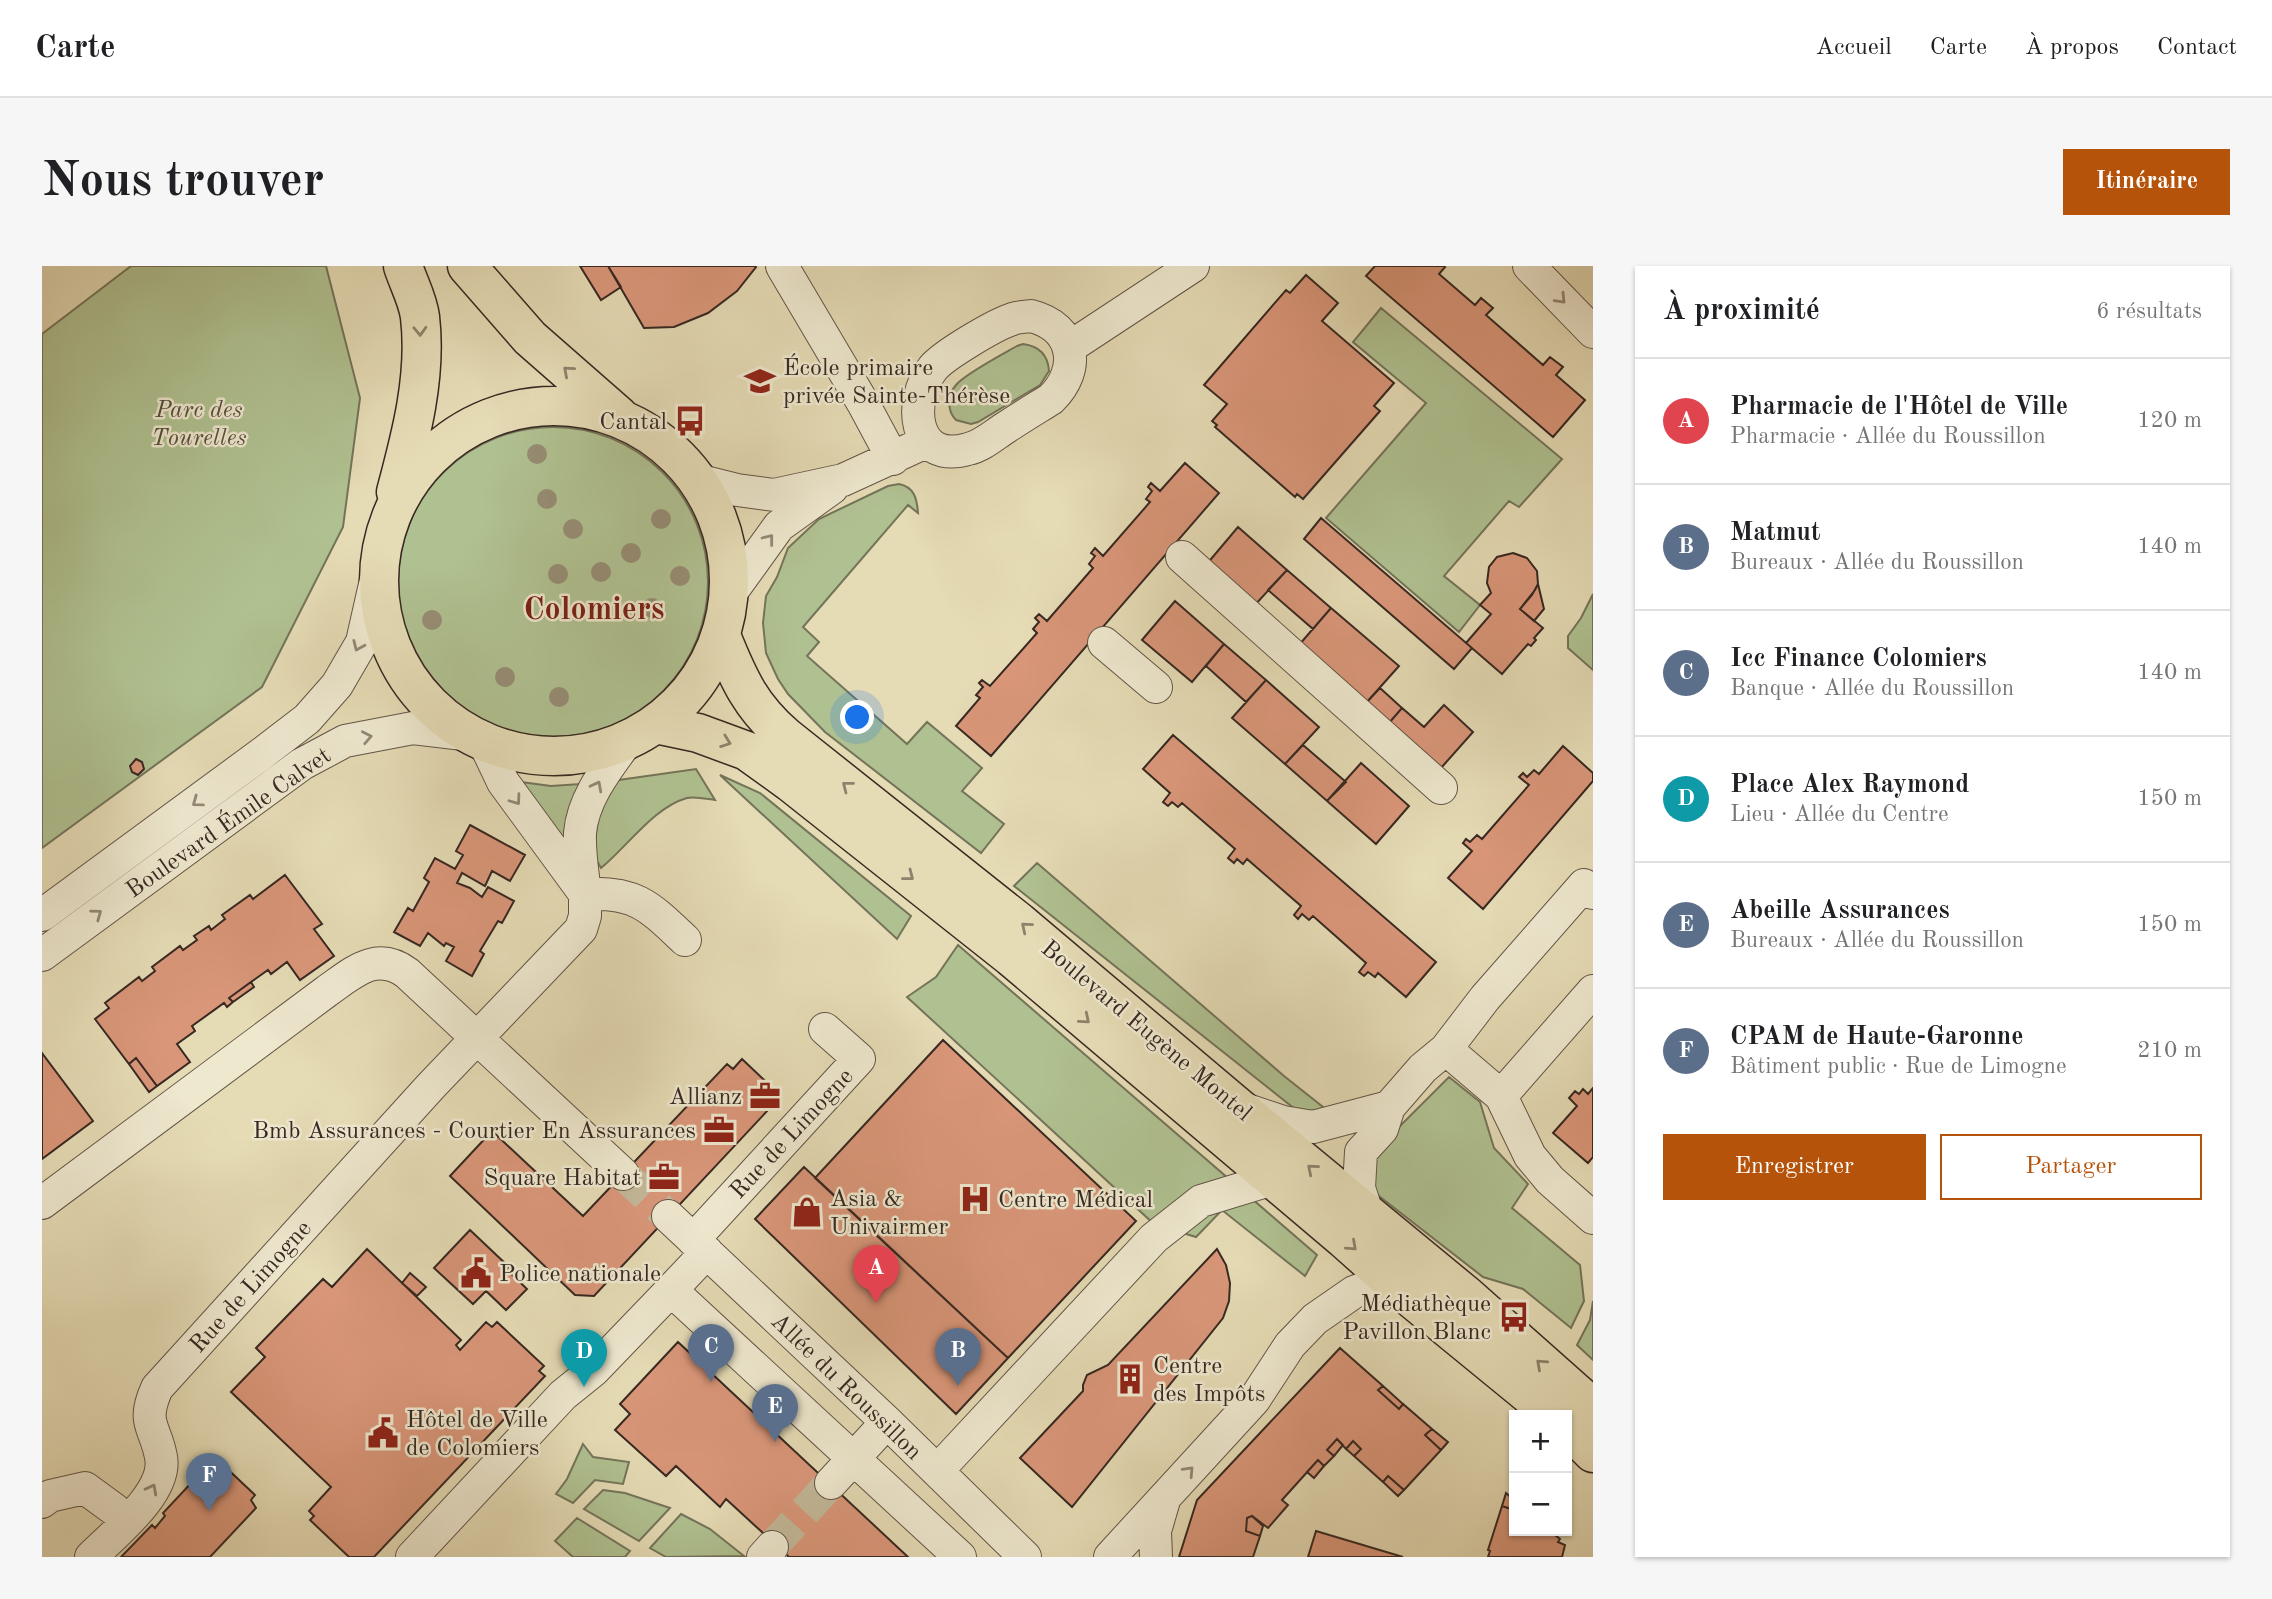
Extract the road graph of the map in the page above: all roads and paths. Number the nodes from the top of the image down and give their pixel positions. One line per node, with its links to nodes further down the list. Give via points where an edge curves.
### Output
1 (403, 266): 13 (main road, one-way to 13, via 420,315 421,370 409,445)
2 (467, 266): 8 (main road, one-way to 2, via 530,338)
3 (782, 266): 10 (street)
4 (1193, 266): 7 (street)
5 (1529, 266): 6 (street, one-way to 6)
6 (1593, 332)
7 (1070, 347): 9 (street, via 1066,375 1051,399 976,447 947,452); 9 (street, via 1051,324 1031,316 998,325 946,357 933,369 920,399 920,428)
8 (619, 416): 11 (main road, via 661,442); 13 (main road, via 567,408 518,408 489,418 445,444)
9 (926, 442): 10 (street)
10 (893, 459): 12 (street)
11 (697, 480): 12 (street, via 774,495); 16 (main road, via 715,511 727,555)
12 (843, 480): 16 (street, one-way to 12, via 779,526)
13 (393, 504): 15 (main road)
14 (1182, 557): 22 (street)
15 (376, 580): 21 (main road, via 382,619 408,680 436,710); 25 (street, Boulevard Émile Calvet, one-way to 25, via 362,642 337,685 307,719)
16 (730, 594): 17 (main road)
17 (722, 638): 20 (main road, via 700,682); 34 (main road, Boulevard Eugène Montel, one-way to 17, via 1019,922 768,722 744,688)
18 (1104, 643): 19 (street)
19 (1156, 687)
20 (644, 733): 21 (main road, via 594,752 551,756); 24 (street, Rue de Limogne, one-way to 20, via 580,834 584,814 599,780); 36 (main road, Boulevard Eugène Montel, one-way to 36, via 698,733 747,751 1011,957)
21 (477, 738): 24 (street, one-way to 24, via 503,782); 27 (street, Boulevard Émile Calvet, one-way to 21, via 302,764 345,741 413,728)
22 (1441, 788)
23 (1593, 893): 31 (street, via 1584,885)
24 (585, 894): 26 (street, via 634,899); 30 (street, Rue de Limogne, via 581,929)
25 (42, 915)
26 (685, 940)
27 (42, 955)
28 (1593, 990): 32 (street)
29 (825, 1029): 41 (street, Rue de Limogne, via 859,1059)
30 (477, 1038): 35 (street); 37 (street, via 401,968 368,965); 55 (street, Rue de Limogne, one-way to 30, via 145,1502 157,1482 161,1455 149,1420 157,1388)
31 (1446, 1049): 32 (street); 33 (street)
32 (1501, 1096): 40 (street, via 1530,1156)
33 (1389, 1107): 34 (street, via 1313,1127); 39 (street, via 1382,1129 1361,1152 1359,1188)
34 (1239, 1108): 39 (main road, Boulevard Eugène Montel, one-way to 34)
35 (623, 1174)
36 (1273, 1179): 42 (main road, Boulevard Eugène Montel, one-way to 42); 50 (street, via 1201,1201 1154,1238)
37 (42, 1203)
38 (668, 1216): 41 (street, Allée du Roussillon)
39 (1368, 1216): 44 (main road, Boulevard Eugène Montel, one-way to 39)
40 (1593, 1218)
41 (700, 1246): 43 (street); 46 (street, Allée du Roussillon)
42 (1399, 1289): 45 (main road, Boulevard Eugène Montel); 52 (street, one-way to 42, via 1254,1400 1290,1345 1315,1318 1373,1285)
43 (671, 1290): 49 (street); 56 (street, via 594,1370 563,1395)
44 (1593, 1408)
45 (1548, 1410)
46 (887, 1422): 49 (street); 50 (street, Allée du Roussillon)
47 (1572, 1432): 48 (main road)
48 (1593, 1453)
49 (852, 1459): 51 (street); 57 (street)
50 (937, 1471): 58 (street, Allée du Roussillon)
51 (831, 1483)
52 (1166, 1496): 59 (street); 60 (street, via 1154,1531)
53 (42, 1502): 54 (street, via 85,1488)
54 (115, 1510)
55 (91, 1557)
56 (412, 1557)
57 (960, 1557)
58 (1025, 1557)
59 (1110, 1557)
60 (1156, 1557)

